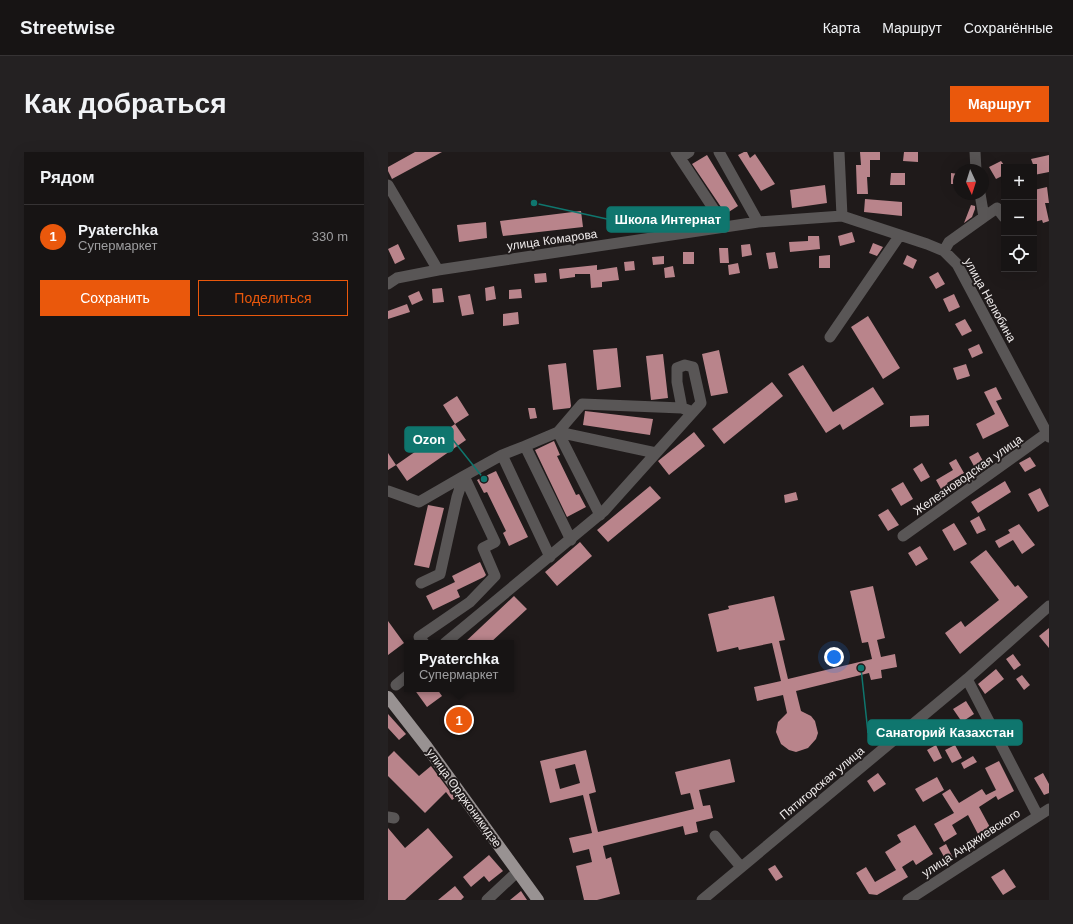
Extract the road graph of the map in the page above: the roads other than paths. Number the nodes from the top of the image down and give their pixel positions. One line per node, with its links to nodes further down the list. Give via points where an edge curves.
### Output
1 (719, 152): 12 (street)
2 (839, 152): 10 (street)
3 (975, 152): 5 (street)
4 (681, 154): 9 (street)
5 (976, 164)
6 (388, 185): 15 (street)
7 (981, 200): 11 (street)
8 (1001, 213): 11 (street, via 997,208)
9 (717, 214)
10 (842, 216): 12 (street, улица Комарова); 13 (street, улица Нелюбина)
11 (984, 217): 14 (street, via 949,242)
12 (758, 222): 15 (street, улица Комарова)
13 (900, 235): 14 (street, улица Нелюбина); 17 (street)
14 (944, 251): 21 (street, улица Нелюбина, via 957,264)
15 (438, 270): 16 (street, улица Комарова, via 398,278)
16 (388, 284)
17 (830, 337)
18 (682, 408): 19 (street); 19 (street, via 677,368 685,364 693,367 701,403); 20 (street, via 582,404)
19 (693, 412): 23 (street)
20 (558, 432): 22 (street); 23 (street); 27 (street)
21 (1048, 435): 28 (street, Железноводская улица)
22 (525, 446): 24 (street); 29 (street)
23 (656, 453): 27 (street)
24 (502, 455): 25 (street); 30 (street)
25 (464, 476): 26 (street, via 418,502); 31 (street, via 440,574); 33 (street, via 495,542 483,548 495,576 470,602 419,637)
26 (388, 491)
27 (600, 515): 29 (street)
28 (903, 536)
29 (571, 540): 30 (street)
30 (550, 557): 34 (street)
31 (421, 583)
32 (1049, 606): 36 (street, Пятигорская улица)
33 (422, 640)
34 (449, 640)
35 (404, 678): 37 (street)
36 (967, 678): 40 (street); 42 (street, Пятигорская улица)
37 (396, 685)
38 (388, 697): 43 (main road, улица Орджоникидзе)
39 (1049, 809): 40 (street, улица Анджиевского)
40 (1038, 816): 47 (street, улица Анджиевского)
41 (715, 836): 42 (street)
42 (741, 867): 46 (street, Пятигорская улица)
43 (517, 872): 44 (street); 45 (main road, улица Орджоникидзе)
44 (487, 900)
45 (538, 900)
46 (702, 900)
47 (908, 900)

